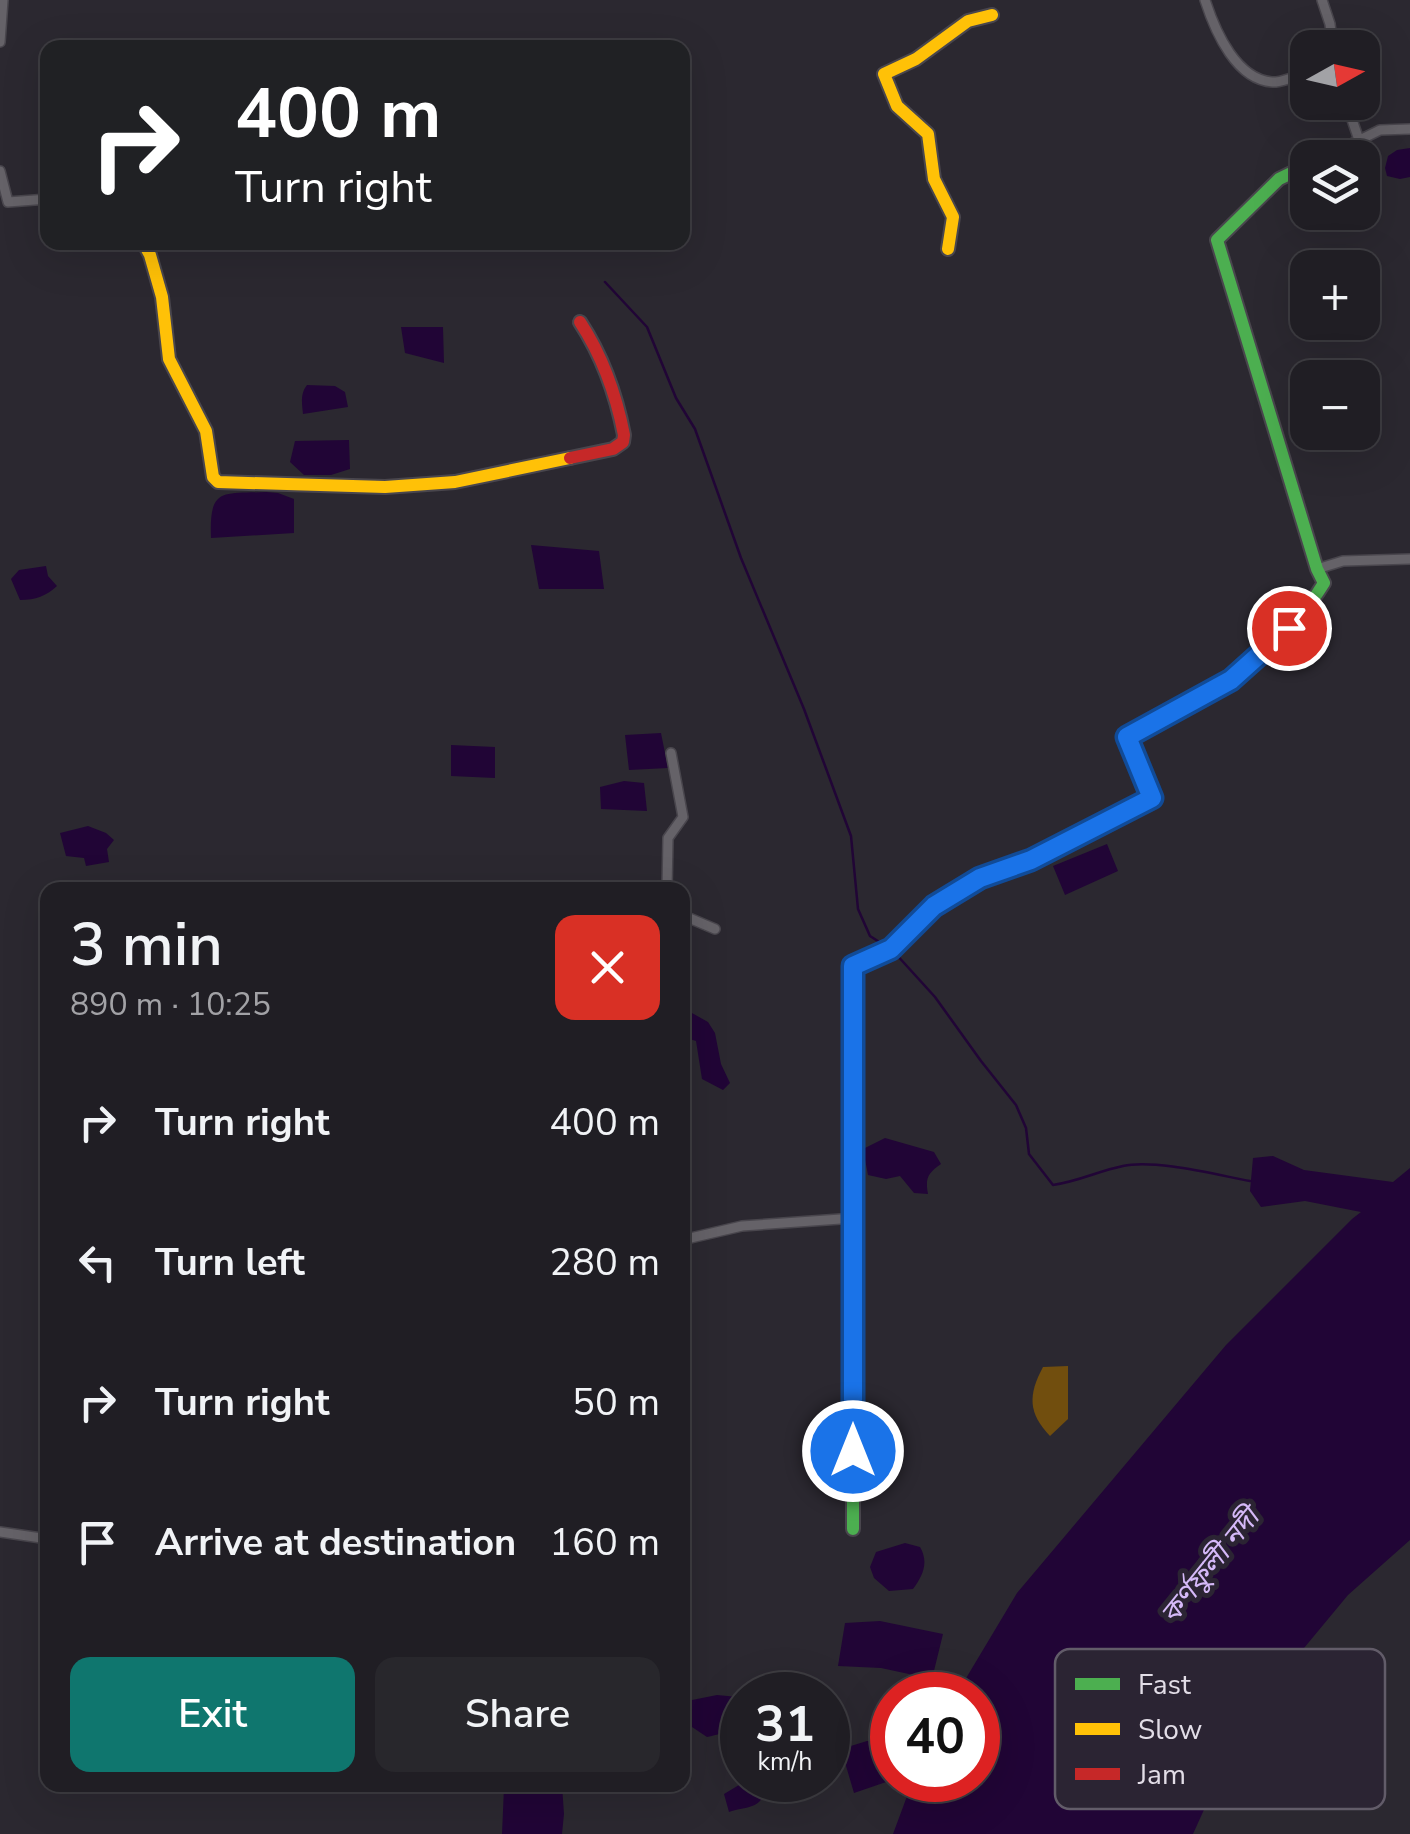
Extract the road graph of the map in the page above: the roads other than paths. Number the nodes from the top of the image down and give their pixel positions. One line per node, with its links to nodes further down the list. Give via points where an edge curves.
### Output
1 (3, 0): 6 (street)
2 (1205, 0): 7 (street, via 1236,63 1253,78)
3 (1322, 0): 5 (street)
4 (992, 15): 14 (street, via 968,21 884,74 897,106 928,134 934,180 953,218)
5 (1331, 30)
6 (0, 42)
7 (1290, 78)
8 (1352, 120): 10 (street)
9 (1410, 129): 10 (street, via 1380,130)
10 (1359, 140)
11 (0, 171): 13 (street, via 8,202)
12 (1290, 174): 18 (street, via 1217,240)
13 (40, 200)
14 (948, 249)
15 (147, 250): 16 (street, via 162,297 169,359 206,432 218,482 455,482 613,449 624,434 612,382)
16 (580, 322)
17 (1410, 559): 18 (street, via 1343,560)
18 (1317, 569): 23 (street, via 1324,583 1312,603 1231,680 1127,737 1152,798 1031,860 980,878 934,906 891,949 853,966)
19 (671, 753): 20 (street, via 683,817 668,838)
20 (667, 882)
21 (690, 918): 22 (street)
22 (715, 929)
23 (854, 1218): 24 (street, via 742,1226); 25 (street)
24 (690, 1238)
25 (852, 1529)
26 (0, 1532): 27 (street)
27 (40, 1538)

